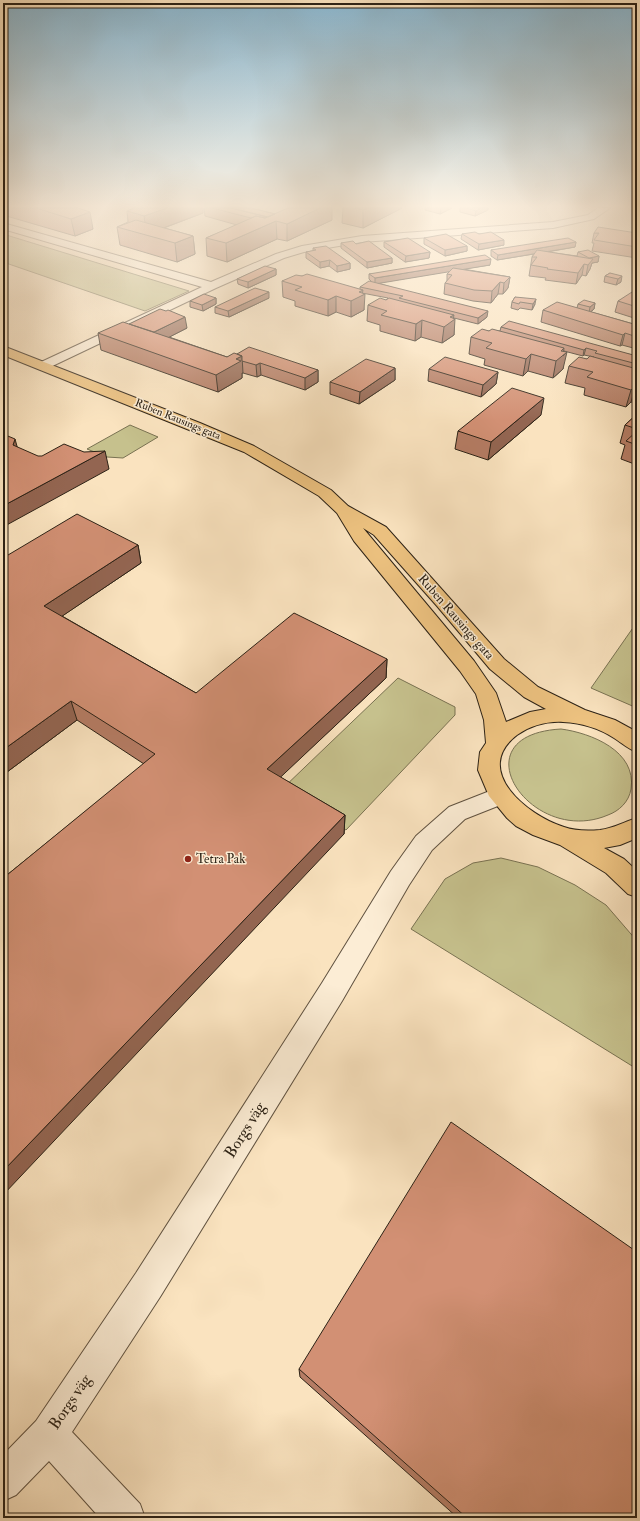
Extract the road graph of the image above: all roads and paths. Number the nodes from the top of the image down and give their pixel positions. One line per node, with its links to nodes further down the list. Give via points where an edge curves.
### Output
1 (188, 279): 3 (street)
2 (228, 279): 3 (street)
3 (212, 286): 5 (street)
4 (3, 350): 5 (main road, Ruben Rausings gata)
5 (44, 366): 6 (main road, Ruben Rausings gata, via 249,449 325,493)
6 (342, 509): 7 (main road, Ruben Rausings gata, via 380,531 497,664 531,692); 8 (main road, Ruben Rausings gata, via 360,537 467,666 486,693 494,720)
7 (576, 715): 8 (main road, Ruben Rausings gata, via 537,716 520,721); 9 (main road, Ruben Rausings gata, via 604,722)
8 (496, 742): 10 (main road, Ruben Rausings gata, via 491,754 490,768)
9 (637, 744)
10 (500, 796): 12 (main road, Ruben Rausings gata, via 515,813 536,827); 14 (street, Borgs väg, via 458,813 424,843 152,1278)
11 (637, 827): 12 (main road, Ruben Rausings gata, via 614,837 588,840)
12 (561, 836): 13 (main road, Ruben Rausings gata, via 614,866)
13 (637, 887)
14 (49, 1434): 15 (street, Borgs väg); 16 (street)
15 (3, 1482)
16 (126, 1518)

